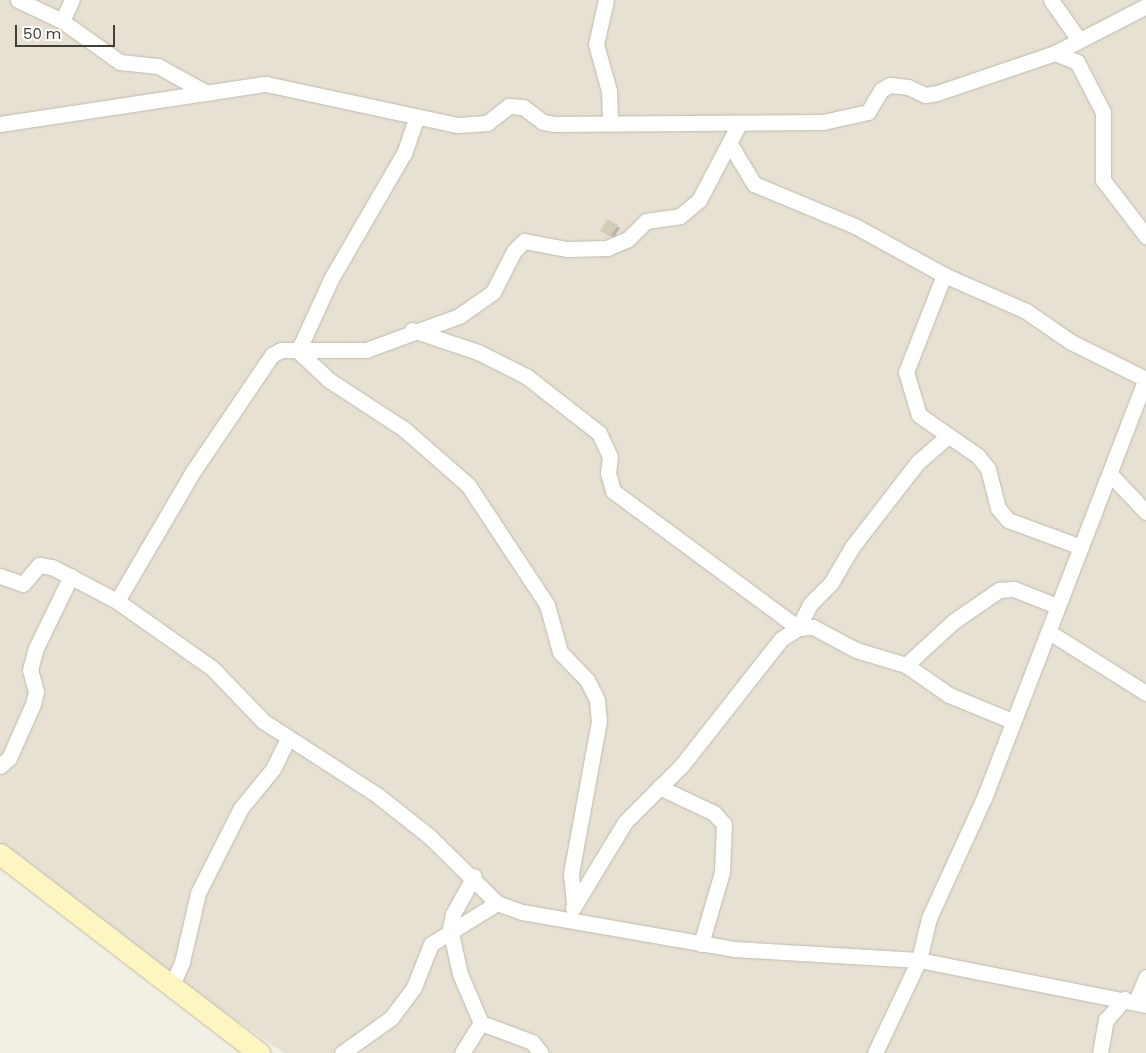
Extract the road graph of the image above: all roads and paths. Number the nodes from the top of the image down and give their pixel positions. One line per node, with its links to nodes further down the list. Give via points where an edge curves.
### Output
1 (18, 0): 6 (street)
2 (72, 0): 6 (street)
3 (606, 0): 11 (street, via 596,44 609,91)
4 (1051, 0): 7 (street)
5 (1146, 6): 7 (street)
6 (62, 21): 9 (street, via 120,62 158,66)
7 (1079, 40): 8 (street)
8 (1055, 53): 13 (street, via 937,93 925,95 890,85 881,90 868,112 823,122); 15 (street, via 1078,62 1099,104 1105,124 1103,180)
9 (207, 93): 10 (street, via 245,85 285,86); 12 (street)
10 (416, 120): 11 (street, via 487,123 509,106 523,107 544,122); 18 (street, via 404,153 335,271)
11 (610, 121): 13 (street)
12 (0, 124)
13 (738, 126): 14 (street)
14 (730, 144): 16 (street, via 754,184 855,226); 17 (street, via 699,200 680,216 646,221 628,239 606,248 566,250 524,242 483,302 444,322)
15 (1146, 236)
16 (944, 275): 19 (street, via 1026,311 1071,342); 20 (street, via 906,372 919,415)
17 (411, 330): 18 (street, via 366,350); 28 (street, via 478,352 526,376 598,433 610,456 608,473 613,491)
18 (298, 351): 26 (street, via 281,350 265,363 194,470); 39 (street, via 329,380 404,429 468,485 547,605 560,652 587,680 597,700 599,721 572,874)
19 (1146, 378): 21 (street)
20 (948, 436): 23 (street, via 978,456 988,469 998,508 1008,520); 28 (street, via 918,462 852,547 831,584 811,603)
21 (1112, 475): 22 (street); 23 (street)
22 (1146, 512)
23 (1081, 547): 27 (street)
24 (0, 576): 25 (street, via 23,584 39,565)
25 (71, 576): 26 (street); 34 (street, via 36,648 30,670 36,692 33,704 9,758)
26 (117, 601): 33 (street, via 212,668 263,721)
27 (1057, 606): 29 (street); 30 (street, via 1014,590 999,590 954,621)
28 (798, 628): 30 (street, via 813,628 856,650); 35 (street, via 781,639 682,765)
29 (1048, 632): 31 (street); 32 (street)
30 (906, 665): 32 (street, via 949,695)
31 (1146, 693)
32 (1012, 721): 42 (street, via 984,798 929,918)
33 (288, 738): 37 (street, via 377,795); 44 (street, via 273,768 237,815 198,893 182,962)
34 (0, 766)
35 (659, 787): 39 (street, via 625,822); 41 (street, via 714,813 724,824 724,862)
36 (0, 854): 44 (main road)
37 (474, 876): 38 (street); 40 (street, via 453,914)
38 (497, 903): 39 (street, via 522,912); 40 (street)
39 (571, 912): 41 (street)
40 (450, 929): 46 (street, via 460,974); 48 (street, via 431,944 414,987 391,1018)
41 (701, 944): 42 (street)
42 (918, 960): 45 (street, via 1030,986); 51 (street)
43 (1146, 977): 45 (street)
44 (171, 987): 47 (main road)
45 (1135, 1002): 52 (street, via 1106,1020)
46 (481, 1023): 49 (street); 50 (street, via 532,1042)
47 (259, 1053)
48 (342, 1053)
49 (462, 1053)
50 (541, 1053)
51 (875, 1053)
52 (1100, 1053)

